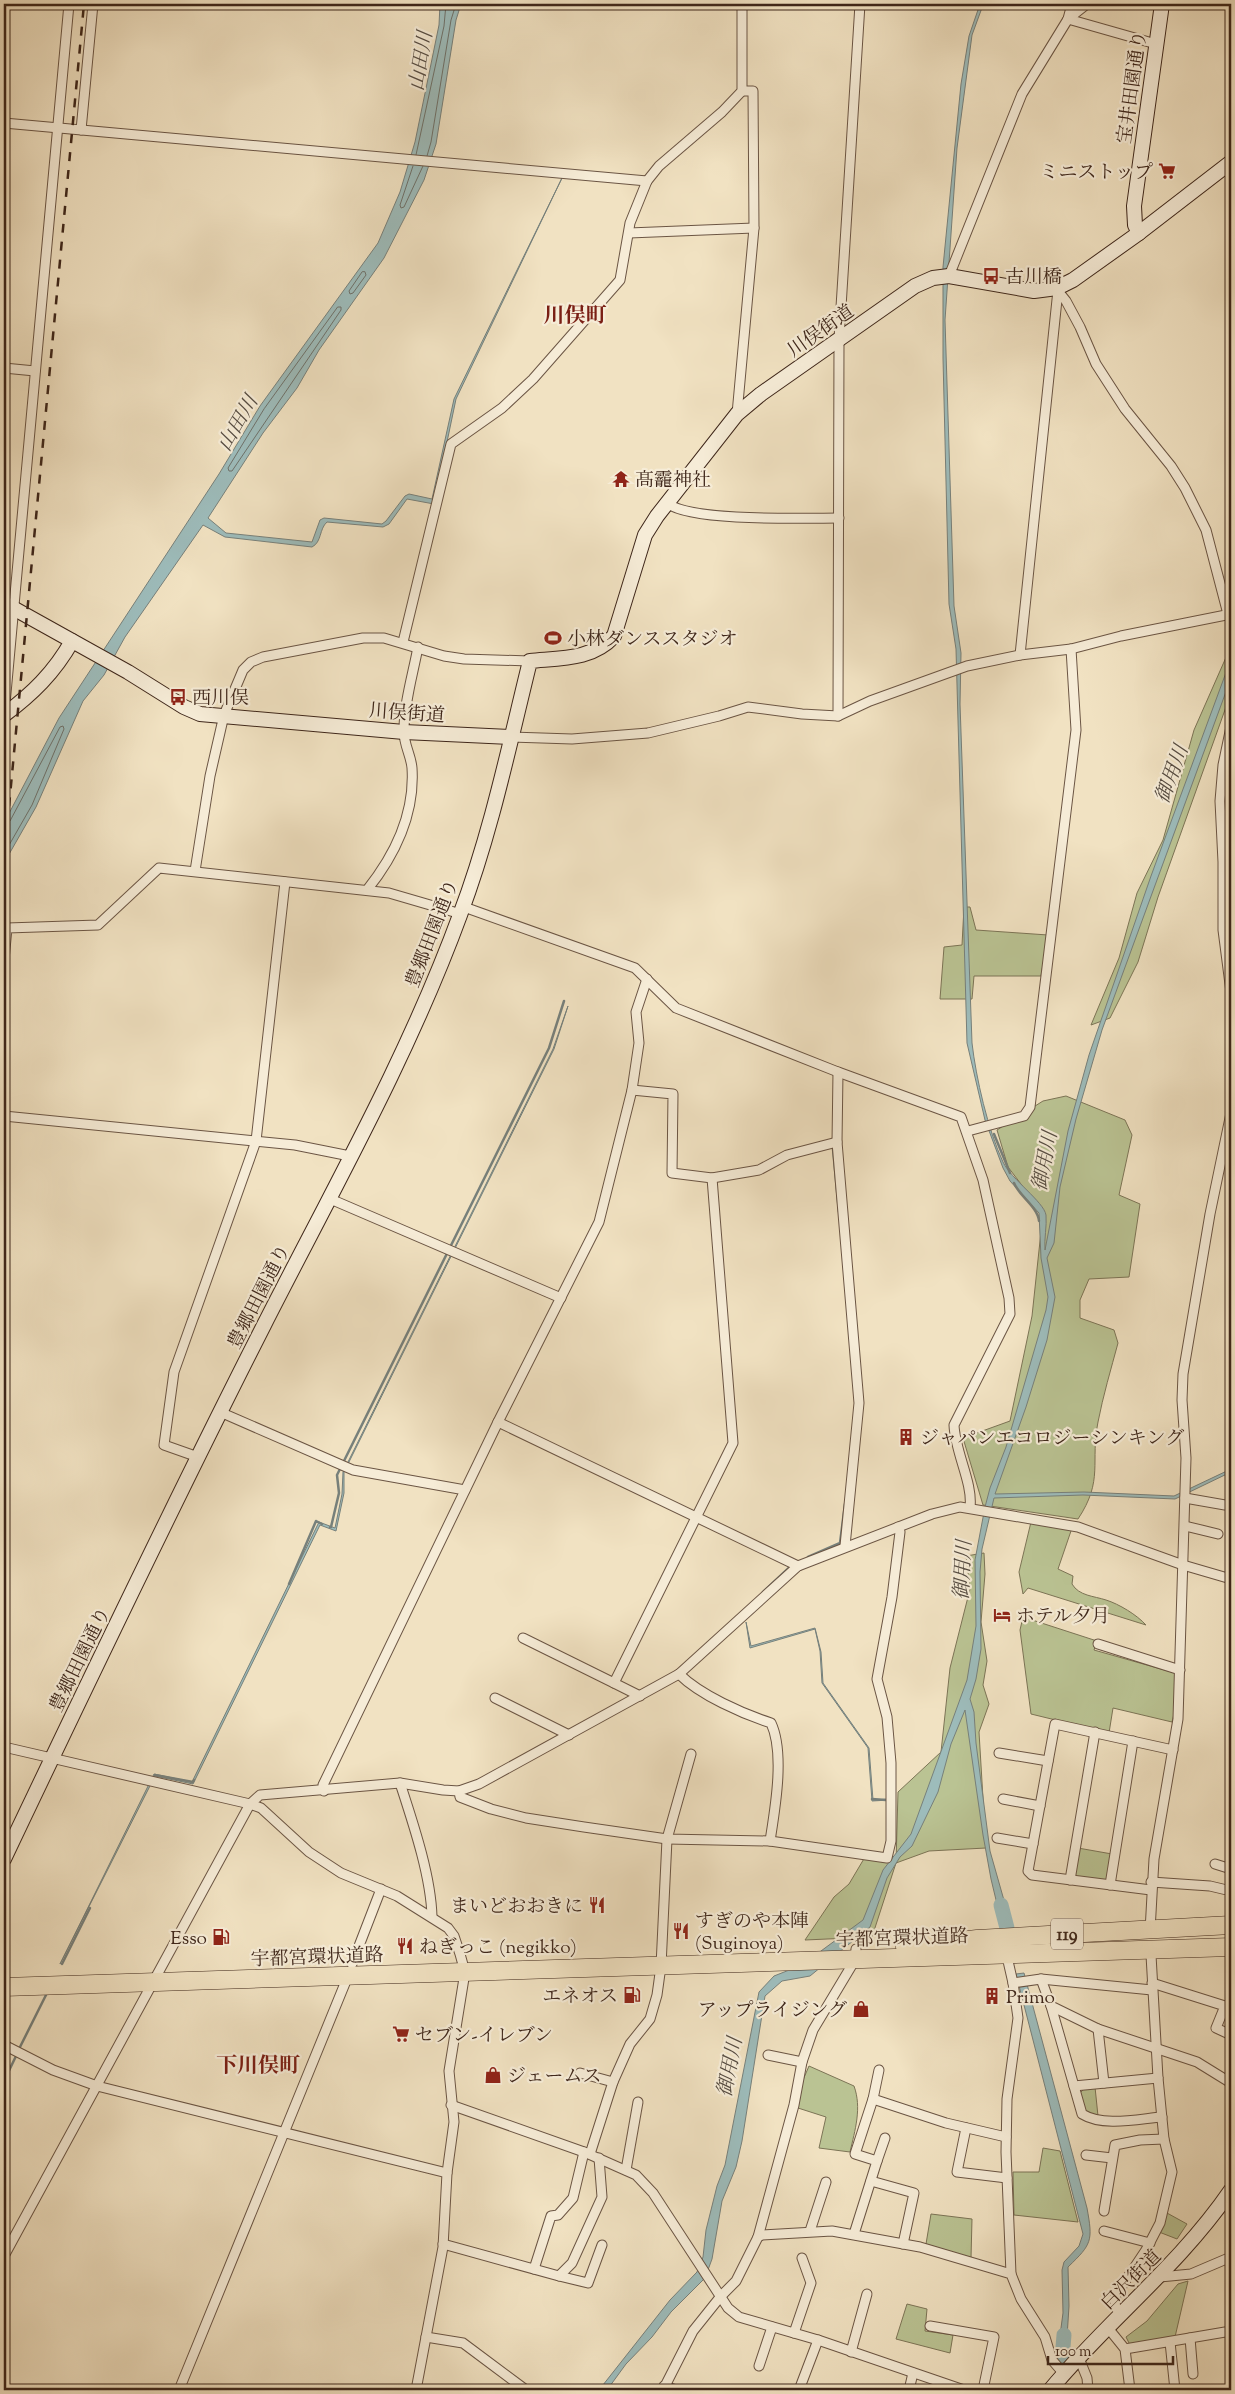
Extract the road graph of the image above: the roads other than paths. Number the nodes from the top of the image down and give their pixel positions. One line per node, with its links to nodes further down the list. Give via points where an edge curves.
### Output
1 (69, 4): 12 (street)
2 (93, 4): 13 (street)
3 (742, 4): 10 (street)
4 (860, 4): 21 (street)
5 (1072, 4): 8 (street)
6 (1087, 4): 8 (street)
7 (1162, 4): 9 (main road, 宝井田園通り)
8 (1068, 19): 9 (street); 19 (street, via 1022,94)
9 (1156, 44): 18 (main road, 宝井田園通り, via 1134,206)
10 (742, 91): 15 (street, via 659,166); 16 (street, via 753,91)
11 (4, 123): 12 (street)
12 (57, 128): 13 (street); 23 (street)
13 (81, 130): 15 (street)
14 (1231, 162): 18 (main road, 川俣街道)
15 (647, 181): 17 (street)
16 (754, 228): 17 (street); 24 (street)
17 (629, 233): 30 (street, via 620,280 533,379 502,408 451,444)
18 (1139, 233): 20 (main road, 川俣街道)
19 (949, 276): 20 (main road, 川俣街道, via 1034,291); 21 (main road, 川俣街道, via 933,278 915,286)
20 (1058, 290): 28 (street, via 1080,327 1096,364 1125,409 1185,488 1206,530); 33 (street)
21 (840, 339): 24 (main road, 川俣街道); 26 (street)
22 (4, 368): 23 (street)
23 (35, 371): 27 (street)
24 (737, 414): 25 (main road, 川俣街道)
25 (667, 503): 26 (street, via 706,514 739,518); 34 (main road, 川俣街道, via 645,535 614,636 593,653)
26 (839, 518): 37 (street)
27 (9, 606): 29 (main road); 35 (street)
28 (1230, 614): 32 (street)
29 (72, 641): 35 (main road, via 41,686); 36 (main road, 川俣街道, via 192,712)
30 (403, 642): 31 (street, 川俣街道); 36 (street, 川俣街道, via 363,638 263,657 243,670)
31 (418, 648): 34 (street, 川俣街道, via 464,659); 39 (street)
32 (1071, 649): 33 (street); 53 (street, via 1076,730 1030,1106 1024,1116)
33 (1020, 655): 37 (street, via 967,666)
34 (530, 661): 40 (main road)
35 (4, 715)
36 (224, 715): 39 (main road, 川俣街道); 42 (street)
37 (838, 716): 40 (street, via 748,706 648,733 572,739)
38 (1231, 727): 41 (street, via 1223,764 1220,802)
39 (404, 732): 40 (main road, 川俣街道); 44 (street, via 413,785 409,814 383,869)
40 (511, 737): 45 (main road, 豊郷田園通り)
41 (1227, 863): 48 (street, via 1224,930)
42 (194, 871): 43 (street); 46 (street, via 159,868 98,925 7,928)
43 (285, 882): 44 (street); 54 (street)
44 (366, 890): 45 (street)
45 (462, 910): 47 (street, via 636,968); 56 (main road, 豊郷田園通り, via 437,975)
46 (4, 960)
47 (647, 979): 49 (street, via 676,1008); 50 (street, via 636,1012 639,1043)
48 (1231, 992)
49 (838, 1072): 53 (street, via 961,1117); 55 (street)
50 (632, 1090): 57 (street, via 673,1094 672,1173); 59 (street, via 599,1222)
51 (1231, 1113): 64 (street, via 1183,1374)
52 (4, 1116): 54 (street)
53 (968, 1131): 66 (street, via 983,1180 1010,1314 954,1425 955,1442 971,1496)
54 (256, 1141): 56 (street); 62 (street, via 174,1372 164,1445)
55 (838, 1142): 57 (street, via 788,1155 759,1170); 71 (street, via 859,1403)
56 (350, 1156): 58 (main road, 豊郷田園通り)
57 (712, 1178): 67 (street, via 733,1443)
58 (328, 1198): 59 (street); 60 (main road, 豊郷田園通り)
59 (561, 1298): 61 (street)
60 (220, 1412): 62 (main road, 豊郷田園通り); 63 (street, via 353,1470)
61 (498, 1422): 63 (street); 67 (street)
62 (198, 1457): 89 (main road, 豊郷田園通り)
63 (465, 1490): 92 (street, via 323,1785)
64 (1185, 1498): 65 (street); 68 (street)
65 (1225, 1505)
66 (970, 1507): 69 (street, via 932,1514); 72 (street, via 1078,1527)
67 (697, 1517): 73 (street); 79 (street)
68 (1184, 1526): 70 (street); 72 (street)
69 (898, 1527): 71 (street); 99 (street, via 892,1597 877,1679 887,1717 892,1763 892,1841 887,1858)
70 (1218, 1534)
71 (845, 1546): 73 (street)
72 (1184, 1565): 74 (street); 77 (street)
73 (798, 1566): 78 (street)
74 (1231, 1579)
75 (524, 1638): 79 (street)
76 (1098, 1644): 77 (street)
77 (1180, 1670): 86 (street)
78 (679, 1674): 80 (street); 99 (street, via 748,1716 771,1723 776,1734 777,1795)
79 (614, 1684): 80 (street)
80 (640, 1696): 83 (street)
81 (495, 1698): 83 (street)
82 (1095, 1732): 84 (street); 90 (street, via 1055,1724); 104 (street)
83 (569, 1736): 93 (street, via 495,1776)
84 (1133, 1741): 86 (street); 105 (street)
85 (4, 1747): 89 (street)
86 (1173, 1750): 106 (street)
87 (999, 1753): 90 (street)
88 (691, 1754): 98 (street)
89 (51, 1759): 95 (street); 101 (main road, 豊郷田園通り)
90 (1048, 1761): 96 (street)
91 (400, 1784): 92 (street); 93 (street); 109 (street, via 432,1901)
92 (324, 1791): 95 (street, via 260,1795)
93 (459, 1791): 98 (street, via 460,1797 526,1818)
94 (1003, 1799): 96 (street)
95 (250, 1804): 107 (street, via 261,1808 309,1852 341,1873); 124 (street)
96 (1040, 1806): 100 (street)
97 (997, 1838): 100 (street)
98 (667, 1839): 99 (street); 119 (street)
99 (770, 1841)
100 (1033, 1844): 104 (street, via 1028,1871 1032,1875)
101 (4, 1859)
102 (1215, 1864): 103 (street)
103 (1231, 1869)
104 (1070, 1880): 105 (street)
105 (1110, 1885): 106 (street)
106 (1151, 1886): 108 (street, via 1210,1886); 111 (street)
107 (381, 1889): 109 (street); 122 (street)
108 (1231, 1891)
109 (432, 1917): 121 (street, via 454,1936)
110 (1231, 1925): 111 (highway, 119)
111 (1150, 1932): 114 (highway, 119, via 977,1939)
112 (1231, 1936): 114 (highway, 宇都宮環状道路 / 119)
113 (1231, 1946): 116 (highway, 宇都宮環状道路 / 119)
114 (902, 1947): 115 (highway, 宇都宮環状道路 / 119)
115 (856, 1954): 116 (highway, 宇都宮環状道路 / 119); 119 (highway, 宇都宮環状道路 / 119); 135 (street, via 813,2030)
116 (975, 1955): 120 (highway, 119, via 977,1961)
117 (1151, 1957): 118 (highway, 119); 120 (highway, 119); 127 (street)
118 (1231, 1957)
119 (661, 1961): 121 (highway, 宇都宮環状道路 / 119); 139 (street, via 650,2020 630,2044)
120 (1008, 1961): 126 (street)
121 (463, 1967): 122 (highway, 宇都宮環状道路 / 119); 146 (street, via 449,2071)
122 (350, 1970): 124 (highway, 宇都宮環状道路 / 119); 149 (street)
123 (4, 1975): 124 (highway, 宇都宮環状道路 / 119)
124 (158, 1976): 128 (highway, 宇都宮環状道路 / 119); 142 (street)
125 (1041, 1979): 126 (street); 127 (street); 129 (street)
126 (1014, 1982): 150 (street, via 1018,2018)
127 (1152, 1986): 131 (street, via 1225,2006 1216,2028); 133 (street)
128 (4, 1987)
129 (1052, 2006): 130 (street); 143 (street)
130 (1098, 2029): 133 (street); 141 (street)
131 (1231, 2035)
132 (4, 2045): 142 (street, via 53,2070)
133 (1156, 2048): 138 (street); 140 (street, via 1197,2062)
134 (768, 2055): 135 (street)
135 (802, 2062): 167 (street, via 794,2105)
136 (878, 2070): 144 (street)
137 (580, 2073): 139 (street)
138 (1158, 2078): 141 (street); 147 (street)
139 (613, 2082): 153 (street)
140 (1231, 2082)
141 (1104, 2083): 143 (street)
142 (97, 2086): 149 (street); 172 (street)
143 (1074, 2086): 147 (street, via 1082,2114 1090,2119)
144 (873, 2099): 148 (street); 156 (street, via 855,2154)
145 (638, 2102): 157 (street)
146 (451, 2104): 153 (street); 158 (street, via 454,2122)
147 (1162, 2117): 152 (street)
148 (966, 2128): 150 (street); 159 (street, via 958,2172)
149 (285, 2131): 158 (street); 199 (street)
150 (1006, 2137): 159 (street)
151 (885, 2138): 156 (street)
152 (1164, 2139): 155 (street, via 1114,2145); 168 (street, via 1172,2172 1171,2182 1160,2223)
153 (591, 2155): 157 (street); 175 (street, via 573,2198 558,2215 551,2216); 177 (street, via 602,2197 572,2263)
154 (1086, 2155): 155 (street)
155 (1112, 2158): 163 (street)
156 (877, 2160): 160 (street)
157 (626, 2170): 180 (street, via 636,2175 653,2193)
158 (447, 2173): 169 (street)
159 (1007, 2178): 176 (street)
160 (871, 2181): 166 (street); 170 (street, via 914,2193)
161 (826, 2182): 164 (street)
162 (1231, 2190): 178 (main road, 白沢街道, via 1192,2243)
163 (1104, 2211)
164 (810, 2231): 166 (street); 167 (street)
165 (1104, 2231): 168 (street)
166 (854, 2234): 170 (street)
167 (758, 2237): 180 (street, via 736,2281)
168 (1150, 2243): 181 (street, via 1116,2295 1115,2304)
169 (444, 2244): 175 (street); 187 (street)
170 (903, 2244): 176 (street)
171 (602, 2245): 177 (street, via 588,2284)
172 (4, 2256)
173 (1231, 2257): 178 (street, via 1191,2274)
174 (802, 2258): 186 (street, via 811,2283)
175 (534, 2269): 177 (street)
176 (1011, 2274): 196 (street, via 1021,2299 1045,2337 1052,2360)
177 (559, 2276)
178 (1160, 2277): 181 (main road, 白沢街道)
179 (867, 2294): 192 (street)
180 (721, 2296): 183 (street, via 728,2308 740,2317); 198 (street, via 693,2331)
181 (1120, 2317): 184 (main road, 白沢街道)
182 (930, 2326): 206 (street, via 994,2337)
183 (772, 2327): 186 (street); 194 (street)
184 (1108, 2328): 191 (street); 193 (main road, 白沢街道)
185 (1231, 2331): 188 (street)
186 (794, 2333): 189 (street)
187 (426, 2337): 200 (street); 201 (street, via 463,2343)
188 (1190, 2338): 190 (street); 197 (street)
189 (818, 2340): 192 (street); 203 (street)
190 (1170, 2342): 191 (street); 210 (street)
191 (1125, 2349): 209 (street)
192 (851, 2352): 195 (street)
193 (1079, 2358): 196 (main road, 白沢街道); 208 (street)
194 (759, 2366)
195 (913, 2373): 204 (street); 205 (street)
196 (1064, 2374): 207 (main road, 白沢街道)
197 (1193, 2374)
198 (664, 2388): 202 (street)
199 (179, 2390)
200 (416, 2390)
201 (526, 2390)
202 (676, 2390)
203 (800, 2390)
204 (909, 2390)
205 (964, 2390)
206 (983, 2390)
207 (1050, 2390)
208 (1088, 2390)
209 (1130, 2390)
210 (1175, 2390)

